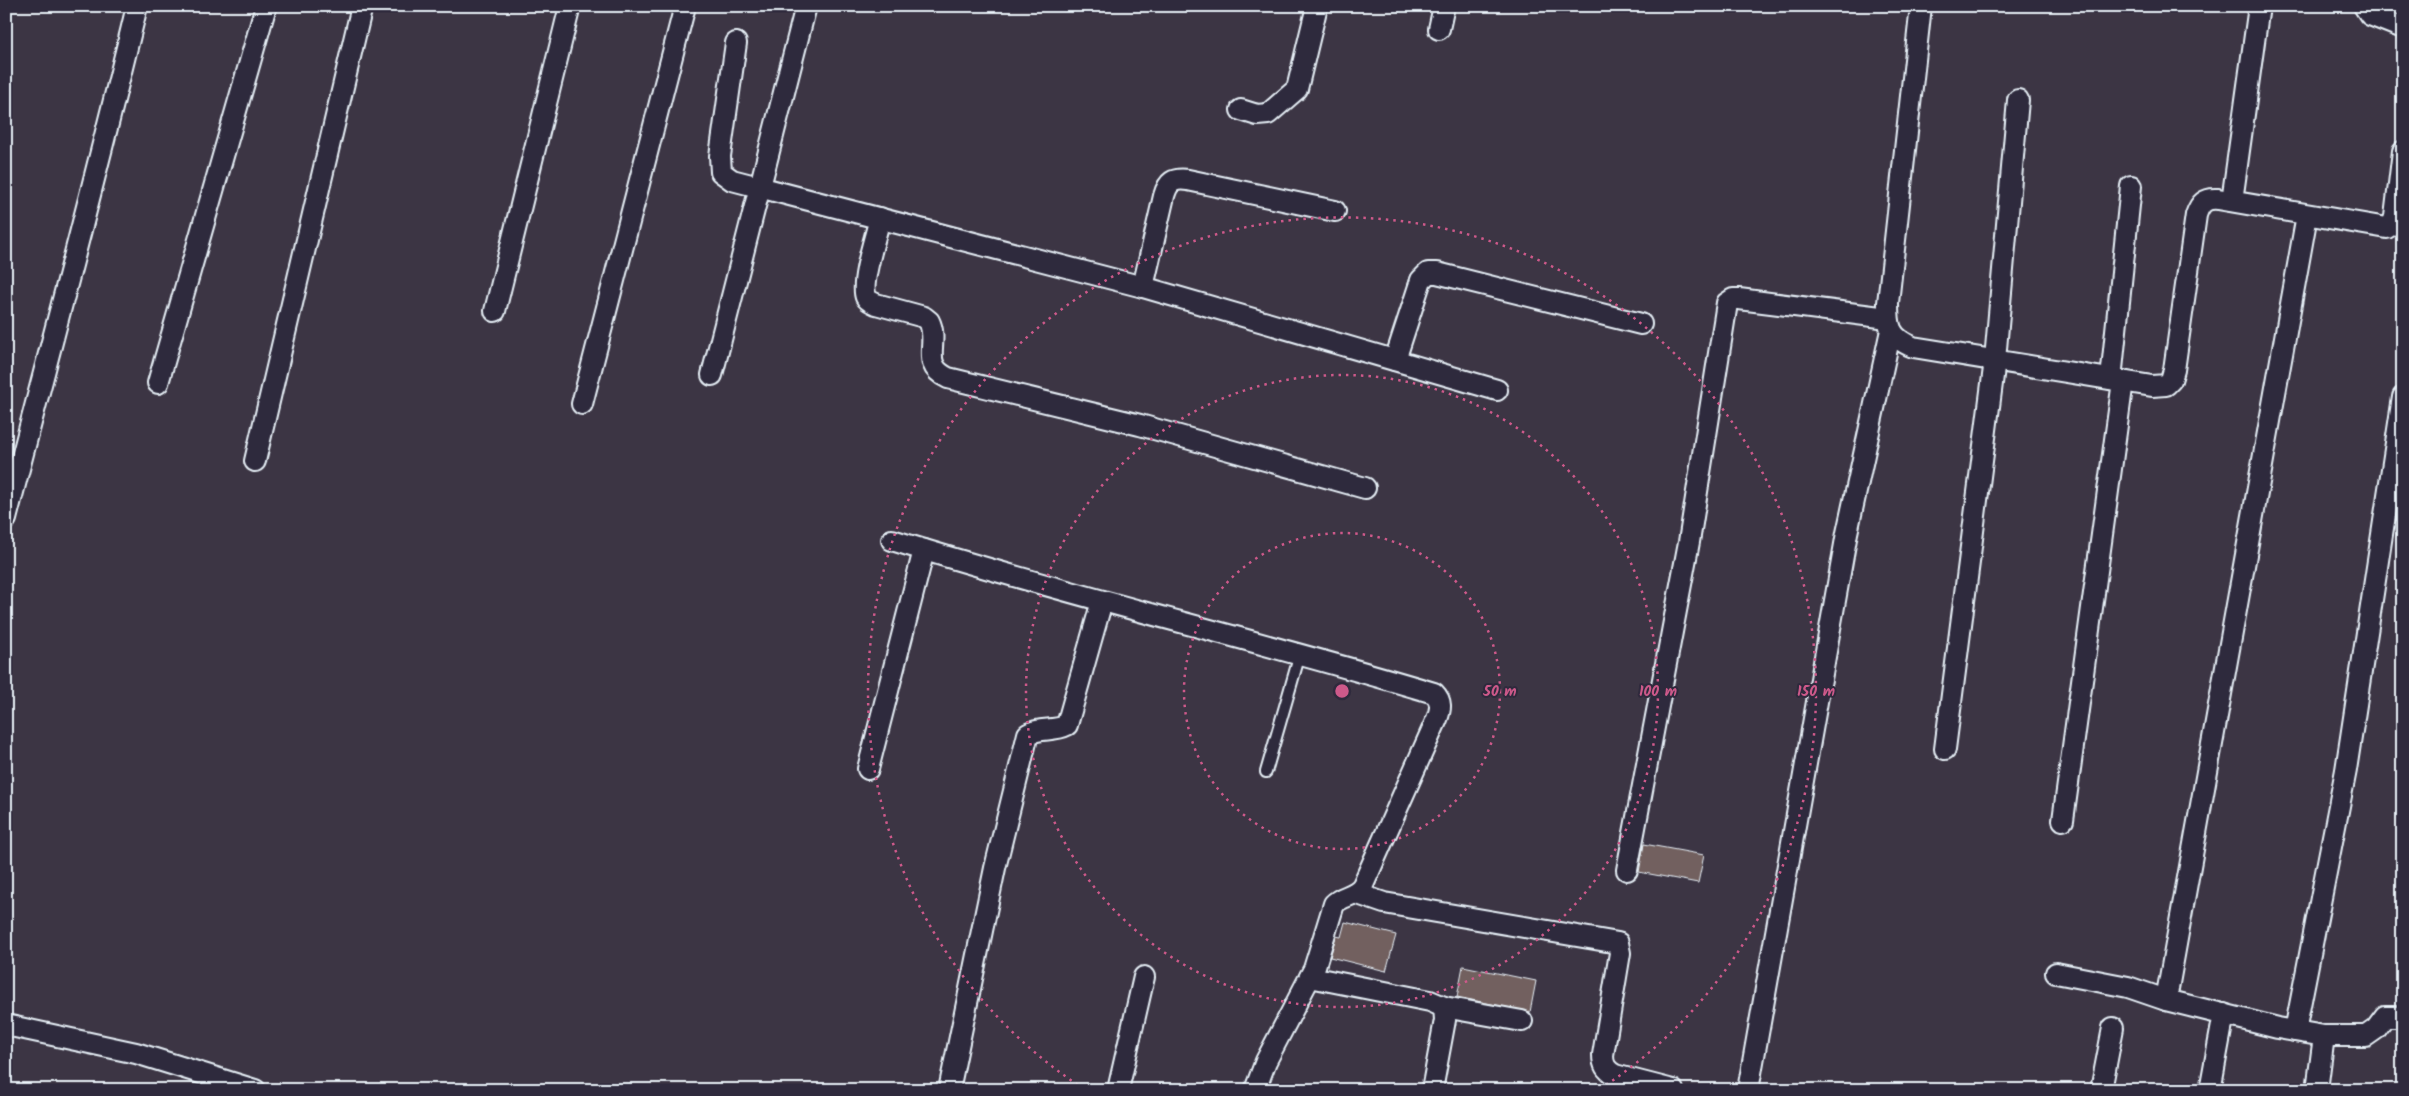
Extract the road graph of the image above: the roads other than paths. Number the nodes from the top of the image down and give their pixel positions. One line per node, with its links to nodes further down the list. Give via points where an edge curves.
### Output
1 (137, 6): 39 (street)
2 (266, 6): 33 (street)
3 (362, 6): 37 (street)
4 (570, 6): 26 (street)
5 (685, 6): 36 (street)
6 (806, 6): 19 (street)
7 (1316, 6): 16 (street, via 1297,90 1268,114 1257,115)
8 (1444, 6): 13 (street)
9 (1921, 6): 28 (street)
10 (2259, 6): 20 (street)
11 (2364, 6): 12 (street, via 2370,15)
12 (2403, 28)
13 (1439, 29)
14 (736, 43): 19 (street, via 720,166 725,176)
15 (2018, 100): 30 (street)
16 (1241, 110)
17 (2403, 151): 24 (street)
18 (2131, 186): 32 (street)
19 (760, 187): 23 (street); 31 (street)
20 (2232, 201): 22 (street); 32 (street, via 2209,198 2198,207 2171,380 2158,386)
21 (1335, 211): 25 (street, via 1188,180 1174,180 1169,183 1164,196)
22 (2307, 215): 24 (street); 53 (street)
23 (880, 218): 25 (street); 38 (street, via 866,280 866,296 876,304 929,321 933,333 932,361 939,374 1140,425)
24 (2398, 228)
25 (1144, 287): 29 (street)
26 (495, 311)
27 (1641, 324): 29 (street, via 1428,273 1421,280)
28 (1890, 324): 30 (street, via 1899,341 1913,347); 48 (street, via 1739,299 1727,303 1689,542); 68 (street, via 1847,533)
29 (1395, 360): 34 (street)
30 (1995, 360): 32 (street); 44 (street)
31 (712, 375)
32 (2117, 380): 47 (street)
33 (158, 383)
34 (1497, 390)
35 (2403, 397): 60 (street, via 2346,770)
36 (582, 404)
37 (255, 461)
38 (1365, 488)
39 (6, 519)
40 (892, 540): 41 (street)
41 (924, 550): 42 (street); 45 (street)
42 (1102, 601): 43 (street); 63 (street, via 1067,725 1058,730 1036,729 1028,734 995,868)
43 (1300, 654): 46 (lane); 49 (street, via 1434,693 1440,702 1437,719 1363,885)
44 (1945, 749)
45 (868, 769)
46 (1266, 772)
47 (2063, 820)
48 (1627, 870)
49 (1355, 893): 51 (street, via 1334,904); 67 (street, via 1384,903 1618,943 1620,953 1603,1063 1615,1075)
50 (2056, 973): 53 (street, via 2128,987)
51 (1310, 976): 54 (street, via 1430,1001); 65 (street, via 1266,1061)
52 (1144, 977): 64 (street)
53 (2166, 1000): 55 (street)
54 (1444, 1007): 57 (street); 66 (street, via 1445,1020)
55 (2224, 1014): 60 (street); 70 (street)
56 (2403, 1017): 61 (street, via 2385,1016 2366,1036)
57 (1522, 1021)
58 (6, 1025): 62 (street, via 136,1053)
59 (2113, 1028): 69 (street)
60 (2295, 1031): 61 (street)
61 (2324, 1036): 71 (street)
62 (255, 1090)
63 (949, 1090)
64 (1118, 1090)
65 (1255, 1090)
66 (1432, 1090)
67 (1673, 1090)
68 (1748, 1090)
69 (2101, 1090)
70 (2210, 1090)
71 (2317, 1090)

